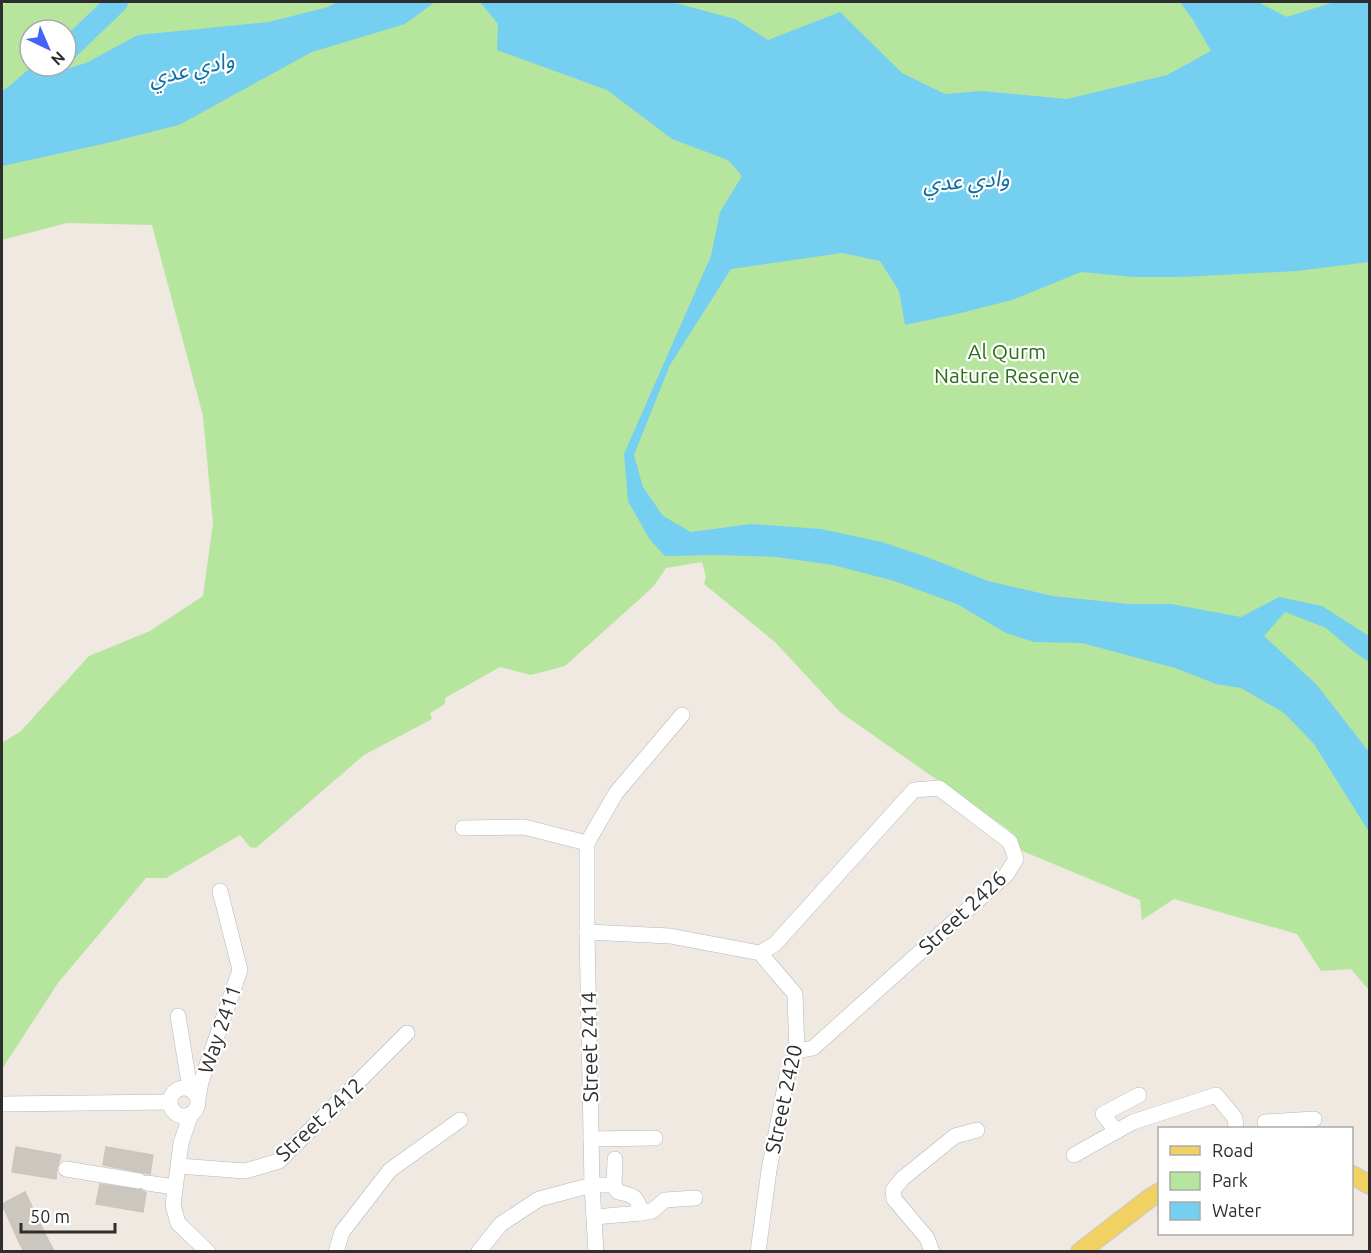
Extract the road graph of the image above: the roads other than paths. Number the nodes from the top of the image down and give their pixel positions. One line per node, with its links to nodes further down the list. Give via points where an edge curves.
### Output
1 (682, 715): 3 (street, via 616,793)
2 (463, 828): 3 (street, via 524,827)
3 (587, 843): 5 (street, Street 2414)
4 (220, 891): 10 (street, Way 2411, via 240,970)
5 (587, 932): 6 (street, via 670,936); 22 (street, Street 2414)
6 (760, 953): 9 (street, Street 2420, via 795,994); 9 (street, Street 2426, via 775,944 914,790 939,788 1010,842 1016,859 1006,875 813,1048)
7 (178, 1016): 10 (street)
8 (407, 1033): 25 (street, Street 2412, via 279,1161 245,1171)
9 (797, 1051): 40 (street, Street 2420, via 787,1076)
10 (194, 1093): 12 (street, via 182,1088 175,1091); 14 (street, via 198,1106)
11 (1139, 1095): 20 (street, via 1103,1114)
12 (170, 1102): 13 (street); 14 (street, via 176,1113)
13 (2, 1104)
14 (191, 1114): 25 (street, via 181,1143)
15 (1314, 1119): 17 (street)
16 (460, 1120): 37 (street, via 390,1170 342,1232)
17 (1265, 1122)
18 (1236, 1127): 20 (street, via 1235,1119 1216,1095)
19 (977, 1130): 41 (street, via 955,1136 893,1190 894,1199 927,1238)
20 (1116, 1131): 23 (street)
21 (655, 1138): 22 (street)
22 (591, 1139): 28 (street, Street 2414)
23 (1074, 1155)
24 (615, 1159): 29 (street)
25 (179, 1166): 31 (street)
26 (66, 1169): 31 (street)
27 (1353, 1176): 30 (main road)
28 (592, 1185): 29 (street); 35 (street, Street 2414); 38 (street, via 539,1199 501,1224)
29 (614, 1185): 34 (street, via 618,1192 630,1194 639,1202)
30 (1370, 1185)
31 (175, 1187): 36 (street, via 173,1205 178,1223)
32 (1158, 1193): 42 (main road)
33 (695, 1198): 34 (street, via 665,1200)
34 (641, 1214): 35 (street)
35 (594, 1217): 39 (street, Street 2414)
36 (208, 1251)
37 (336, 1251)
38 (479, 1251)
39 (596, 1251)
40 (758, 1251)
41 (932, 1251)
42 (1080, 1251)

